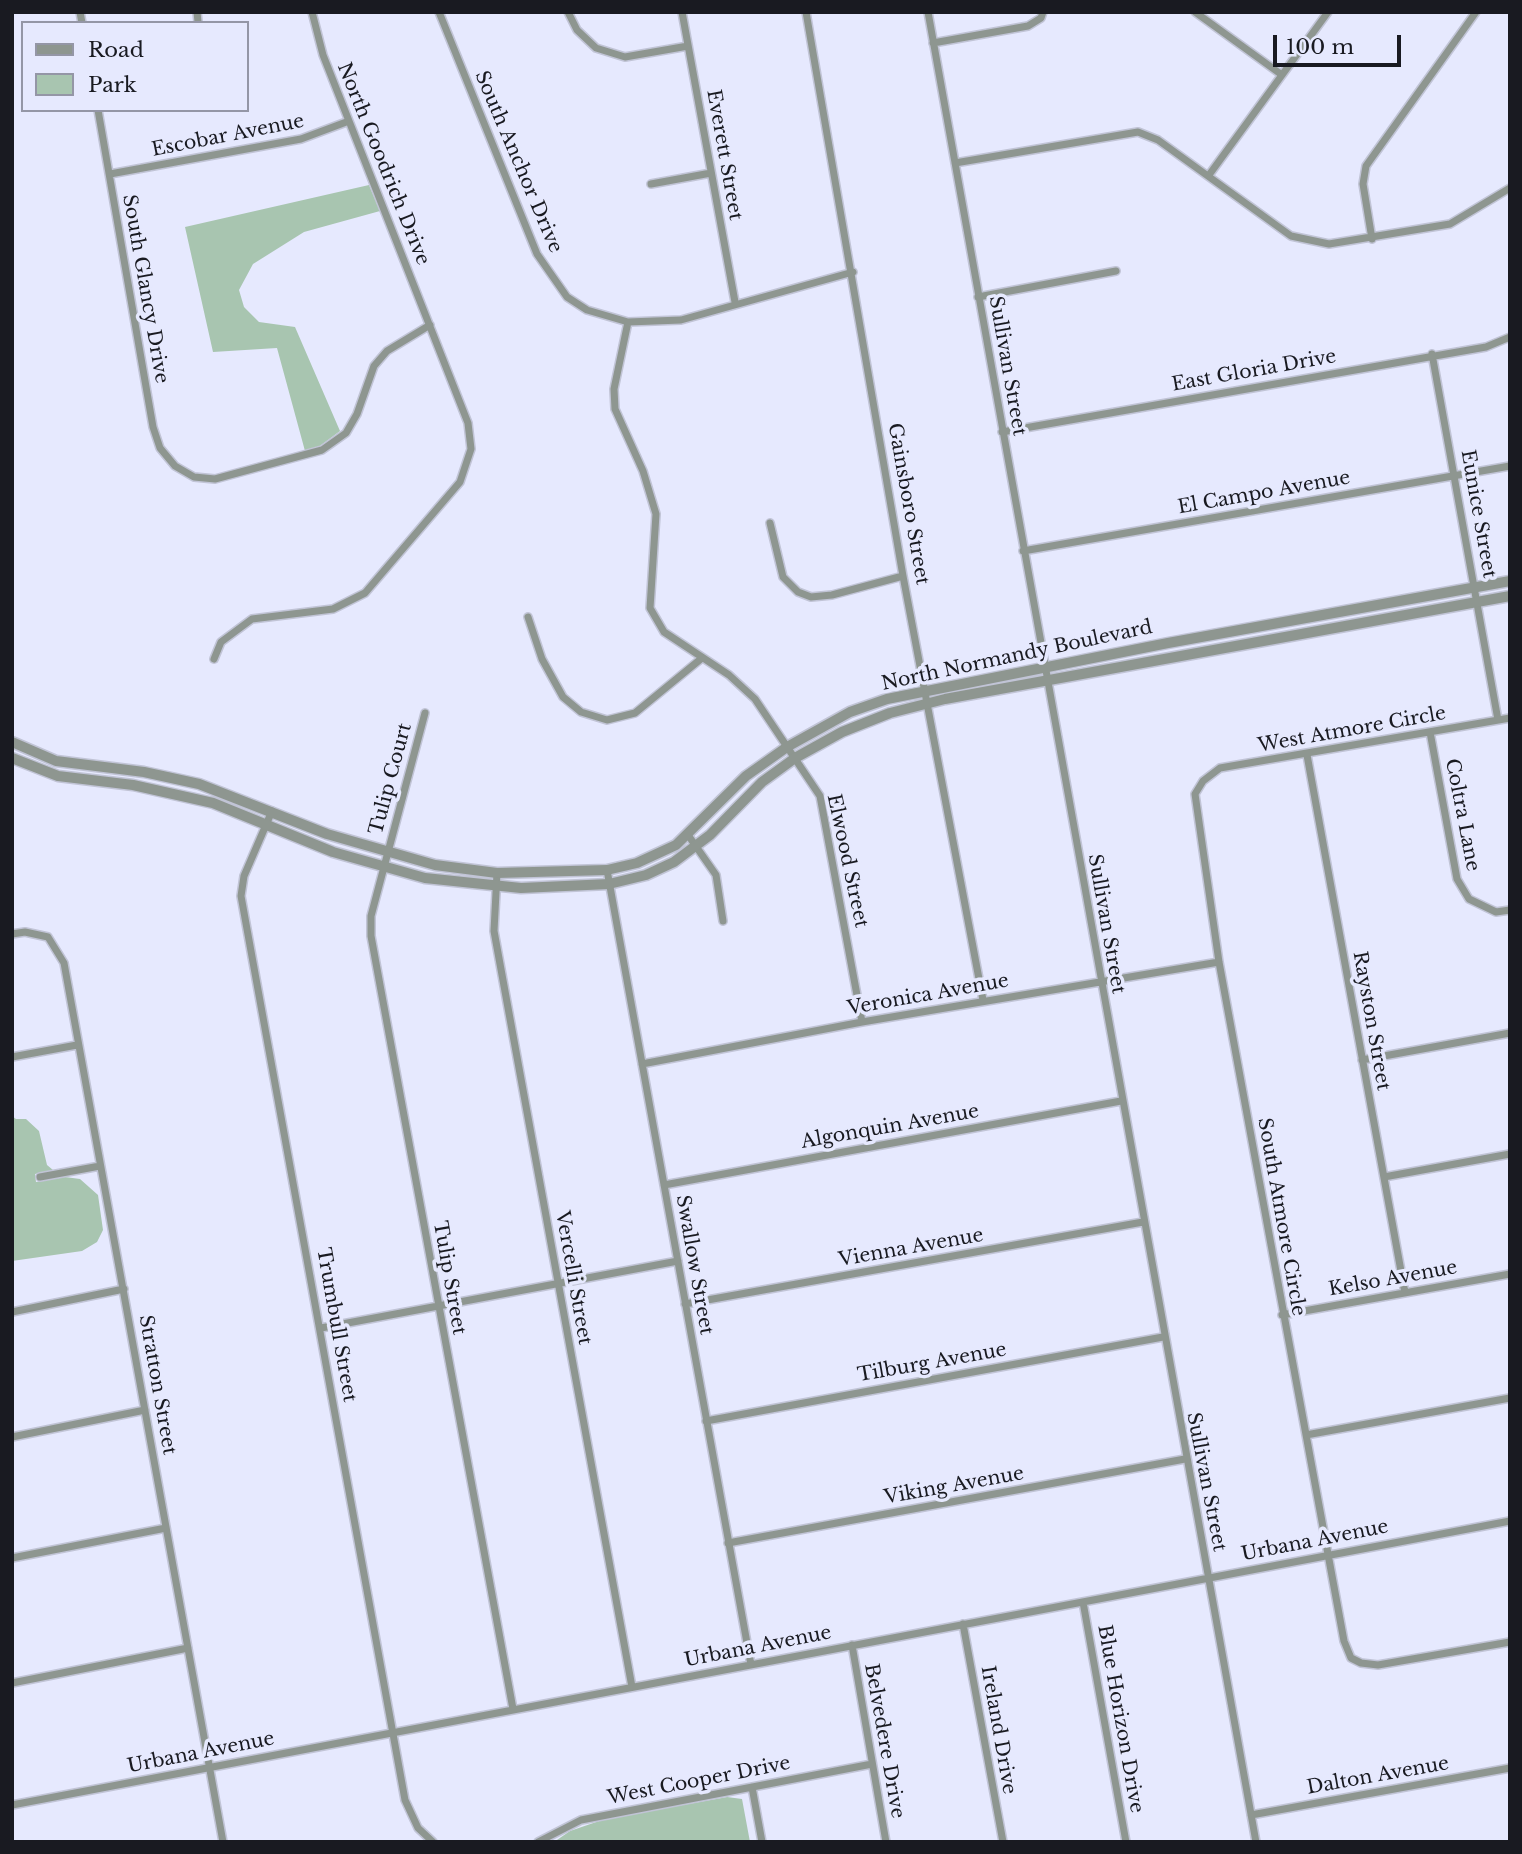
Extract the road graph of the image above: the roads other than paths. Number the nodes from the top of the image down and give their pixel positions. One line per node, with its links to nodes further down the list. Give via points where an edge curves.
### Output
1 (312, 12): 15 (street, North Goodrich Drive)
2 (439, 12): 27 (street, South Anchor Drive, via 537,254 567,297 587,310)
3 (568, 12): 12 (street, via 577,30 596,48 625,57)
4 (682, 12): 12 (street, Everett Street)
5 (806, 12): 24 (street, Gainsboro Street)
6 (928, 12): 11 (street, Sullivan Street)
7 (1043, 12): 11 (street, via 1028,26)
8 (1195, 12): 13 (street)
9 (1328, 12): 13 (street)
10 (1476, 12): 22 (street, via 1366,166 1363,184)
11 (933, 43): 16 (street, Sullivan Street)
12 (688, 46): 17 (street, Everett Street)
13 (1282, 75): 19 (street)
14 (98, 112): 18 (street, South Glancy Drive)
15 (349, 121): 18 (street, Escobar Avenue, via 301,139); 28 (street, North Goodrich Drive)
16 (955, 163): 19 (street, via 1138,132 1158,139); 25 (street, Sullivan Street)
17 (711, 173): 20 (street); 26 (street, Everett Street)
18 (110, 174): 28 (street, South Glancy Drive, via 153,427 160,448 175,466 194,477 215,479 322,450 346,433 374,366 387,351)
19 (1209, 175): 22 (street, via 1291,236 1329,244)
20 (651, 184)
21 (1510, 188): 22 (street, via 1450,224)
22 (1372, 239)
23 (1116, 271): 25 (street)
24 (853, 272): 26 (street, South Anchor Drive); 36 (street, Gainsboro Street)
25 (978, 297): 31 (street, Sullivan Street)
26 (734, 302): 27 (street, South Anchor Drive, via 681,320)
27 (628, 322): 42 (street, Elwood Street, via 614,390 615,409 643,471 656,514 650,608 664,632)
28 (430, 325): 43 (street, North Goodrich Drive, via 468,423 471,449 460,482 365,593 333,609 252,619 220,642)
29 (1510, 337): 30 (street, East Gloria Drive, via 1486,347)
30 (1432, 354): 31 (street, East Gloria Drive); 33 (street, Eunice Street)
31 (1002, 432): 35 (street, Sullivan Street)
32 (1510, 466): 33 (street, El Campo Avenue)
33 (1455, 475): 35 (street, El Campo Avenue); 38 (street, Eunice Street)
34 (770, 523): 36 (street, via 783,578 798,592 811,597 832,595)
35 (1023, 551): 44 (street, Sullivan Street)
36 (903, 576): 46 (street, Gainsboro Street)
37 (1510, 580): 38 (street, North Normandy Boulevard)
38 (1475, 587): 40 (street, Eunice Street); 44 (street, North Normandy Boulevard)
39 (1510, 596): 40 (street, North Normandy Boulevard)
40 (1478, 602): 45 (street, North Normandy Boulevard); 50 (street, Eunice Street)
41 (528, 617): 42 (street, via 542,659 563,697 581,712 607,720 635,713)
42 (702, 658): 53 (street, Elwood Street, via 755,699)
43 (214, 659)
44 (1044, 667): 45 (street, Sullivan Street); 46 (street, North Normandy Boulevard)
45 (1047, 681): 47 (street, North Normandy Boulevard); 72 (street, Sullivan Street)
46 (926, 689): 47 (street, Gainsboro Street); 53 (street, North Normandy Boulevard, via 852,712)
47 (929, 703): 56 (street, North Normandy Boulevard, via 864,722); 73 (street, Gainsboro Street)
48 (425, 713): 62 (street, Tulip Court)
49 (1510, 718): 50 (street, West Atmore Circle)
50 (1498, 720): 51 (street, West Atmore Circle)
51 (1430, 732): 54 (street, West Atmore Circle); 68 (street, Coltra Lane, via 1457,879 1469,899 1496,912)
52 (12, 741): 58 (street, North Normandy Boulevard, via 49,759 171,777)
53 (787, 747): 56 (street, Elwood Street); 60 (street, North Normandy Boulevard, via 746,776)
54 (1307, 755): 57 (street, West Atmore Circle, via 1220,768); 78 (street, Rayston Street)
55 (12, 758): 59 (street, North Normandy Boulevard, via 58,776 188,797)
56 (795, 758): 61 (street, North Normandy Boulevard); 74 (street, Elwood Street, via 820,796)
57 (1203, 781): 71 (street, South Atmore Circle, via 1195,794)
58 (272, 811): 59 (street, Trumbull Street); 62 (street, North Normandy Boulevard)
59 (265, 824): 63 (street, North Normandy Boulevard); 96 (street, Trumbull Street, via 241,896)
60 (688, 835): 61 (street); 64 (street, North Normandy Boulevard, via 651,858)
61 (696, 846): 66 (street, North Normandy Boulevard, via 661,869); 69 (street, via 716,876)
62 (388, 854): 63 (street, Tulip Street); 65 (street, North Normandy Boulevard)
63 (384, 868): 67 (street, North Normandy Boulevard); 93 (street, Tulip Street, via 371,916 371,936)
64 (607, 870): 65 (street, North Normandy Boulevard); 66 (street, Swallow Street)
65 (497, 873): 67 (street, Vercelli Street)
66 (609, 884): 67 (street, North Normandy Boulevard); 79 (street, Swallow Street)
67 (496, 887): 89 (street, Vercelli Street, via 494,931)
68 (1510, 910)
69 (723, 921)
70 (12, 933): 76 (street, Stratton Street, via 48,937 64,963)
71 (1219, 962): 72 (street, Veronica Avenue); 95 (street, South Atmore Circle)
72 (1100, 981): 73 (street, Veronica Avenue); 80 (street, Sullivan Street)
73 (983, 1000): 74 (street, Veronica Avenue)
74 (862, 1022): 79 (street, Veronica Avenue)
75 (1510, 1033): 78 (street)
76 (77, 1045): 77 (street); 82 (street, Stratton Street)
77 (12, 1057)
78 (1362, 1060): 84 (street, Rayston Street)
79 (642, 1064): 85 (street, Swallow Street)
80 (1121, 1101): 85 (street, Algonquin Avenue); 86 (street, Sullivan Street)
81 (1510, 1154): 84 (street)
82 (100, 1166): 83 (street); 90 (street, Stratton Street)
83 (40, 1177)
84 (1384, 1177): 91 (street, Rayston Street)
85 (664, 1185): 87 (street, Swallow Street)
86 (1143, 1222): 92 (street, Vienna Avenue); 97 (street, Sullivan Street)
87 (678, 1261): 89 (street); 92 (street, Swallow Street)
88 (1510, 1274): 91 (street, Kelso Avenue)
89 (558, 1285): 93 (street); 117 (street, Vercelli Street)
90 (124, 1289): 94 (street); 99 (street, Stratton Street)
91 (1405, 1293): 95 (street, Kelso Avenue)
92 (685, 1304): 100 (street, Swallow Street)
93 (438, 1306): 96 (street); 118 (street, Tulip Street)
94 (12, 1311)
95 (1282, 1315): 101 (street, South Atmore Circle)
96 (321, 1328): 119 (street, Trumbull Street)
97 (1163, 1337): 100 (street, Tilburg Avenue); 103 (street, Sullivan Street)
98 (1510, 1398): 101 (street)
99 (145, 1410): 102 (street); 105 (street, Stratton Street)
100 (706, 1421): 106 (street, Swallow Street)
101 (1306, 1435): 107 (street, South Atmore Circle)
102 (12, 1437)
103 (1185, 1459): 106 (street, Viking Avenue); 109 (street, Sullivan Street)
104 (1510, 1521): 107 (street, Urbana Avenue)
105 (166, 1528): 108 (street); 114 (street, Stratton Street)
106 (728, 1543): 115 (street, Swallow Street)
107 (1327, 1554): 109 (street, Urbana Avenue); 112 (street, South Atmore Circle, via 1344,1641 1351,1658 1361,1663 1378,1665)
108 (12, 1558)
109 (1208, 1578): 110 (street, Urbana Avenue); 125 (street, Sullivan Street)
110 (1083, 1602): 111 (street, Urbana Avenue); 132 (street, Blue Horizon Drive)
111 (963, 1624): 113 (street, Urbana Avenue); 131 (street, Ireland Drive)
112 (1510, 1642)
113 (852, 1646): 115 (street, Urbana Avenue); 120 (street, Belvedere Drive)
114 (188, 1648): 116 (street); 121 (street, Stratton Street)
115 (751, 1665): 117 (street, Urbana Avenue)
116 (12, 1683)
117 (632, 1687): 118 (street, Urbana Avenue)
118 (513, 1710): 119 (street, Urbana Avenue)
119 (392, 1734): 121 (street, Urbana Avenue); 127 (street, Trumbull Street, via 405,1800 418,1828)
120 (872, 1765): 123 (street, West Cooper Drive); 130 (street, Belvedere Drive)
121 (208, 1767): 124 (street, Urbana Avenue); 126 (street, Stratton Street)
122 (1510, 1768): 125 (street, Dalton Avenue)
123 (752, 1787): 128 (street, West Cooper Drive, via 580,1820); 129 (street)
124 (12, 1805)
125 (1251, 1815): 133 (street, Sullivan Street)
126 (223, 1842)
127 (433, 1842)
128 (538, 1842)
129 (762, 1842)
130 (886, 1842)
131 (1003, 1842)
132 (1126, 1842)
133 (1256, 1842)

